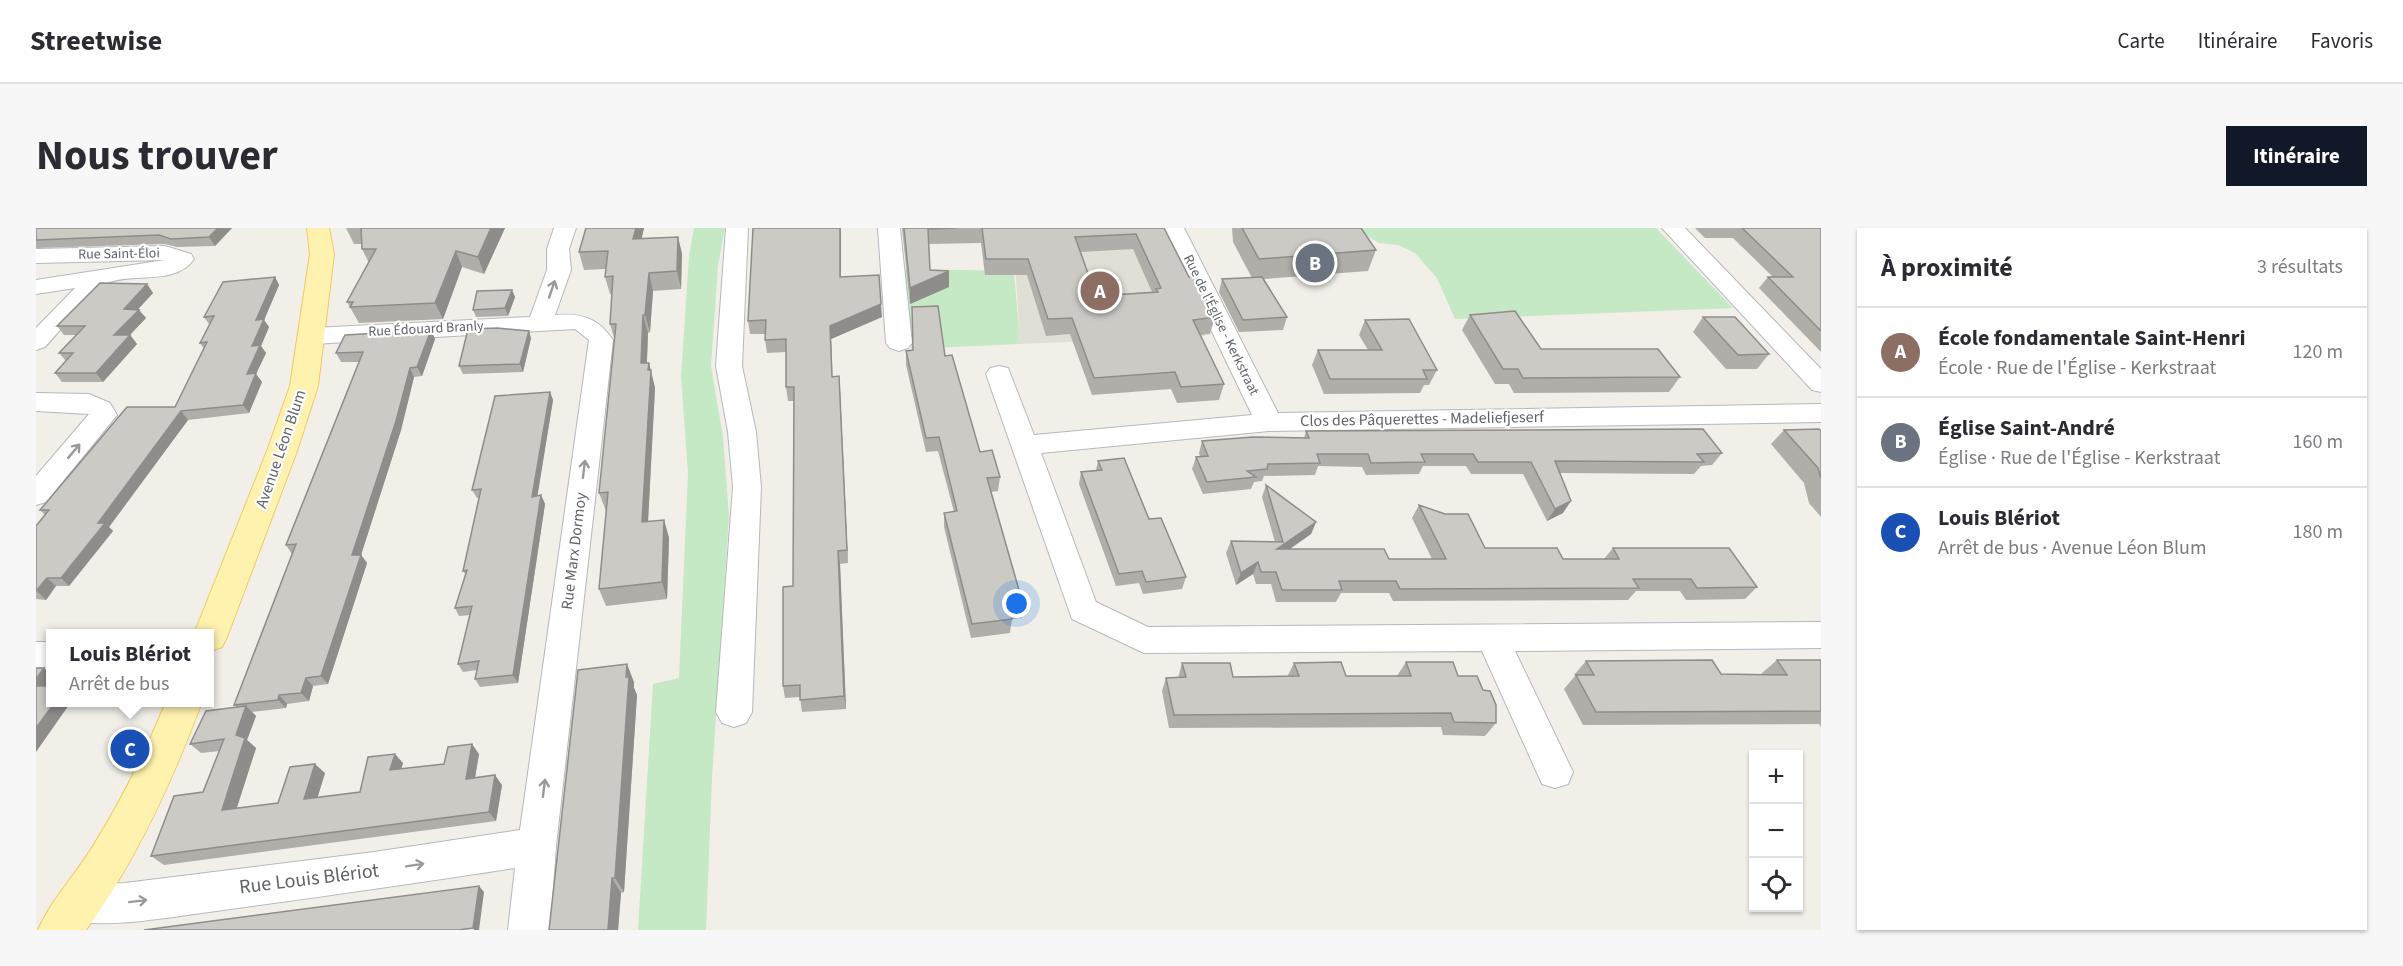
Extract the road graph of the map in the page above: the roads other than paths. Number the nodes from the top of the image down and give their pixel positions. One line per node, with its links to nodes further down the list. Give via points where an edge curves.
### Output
1 (565, 228): 10 (street, one-way to 1, via 559,270 558,249)
2 (737, 228): 25 (street, via 729,366 742,432 747,487)
3 (889, 228): 13 (street)
4 (1173, 228): 18 (street, Rue de l'Église - Kerkstraat)
5 (1673, 228): 15 (street)
6 (324, 237): 11 (main road, Avenue Léon Blum)
7 (36, 256): 8 (street, Rue Saint-Éloi, via 165,254 183,258 171,266)
8 (98, 278): 9 (street, Rue Saint-Éloi); 12 (street, Rue Saint-Éloi)
9 (36, 286)
10 (540, 324): 11 (street, Rue Édouard Branly); 27 (street, Rue Marx Dormoy, one-way to 10, via 601,339 594,328 584,323)
11 (313, 336): 21 (main road, Avenue Léon Blum, via 303,386 282,451)
12 (36, 342)
13 (899, 343)
14 (999, 374): 19 (street)
15 (1821, 384)
16 (36, 402): 20 (street, one-way to 16, via 103,415 102,409 89,403)
17 (1821, 413): 18 (street, Clos des Pâquerettes - Madeliefjeserf)
18 (1269, 422): 19 (street, Clos des Pâquerettes - Madeliefjeserf)
19 (1025, 445): 23 (street, via 1083,610 1144,640)
20 (36, 495)
21 (213, 629)
22 (1821, 635): 23 (street)
23 (1492, 636): 26 (street)
24 (182, 707): 28 (main road, via 151,777)
25 (734, 712)
26 (1555, 772)
27 (537, 846): 28 (street, Rue Louis Blériot, one-way to 27, via 125,903); 29 (street, Rue Marx Dormoy)
28 (70, 922)
29 (529, 930)

